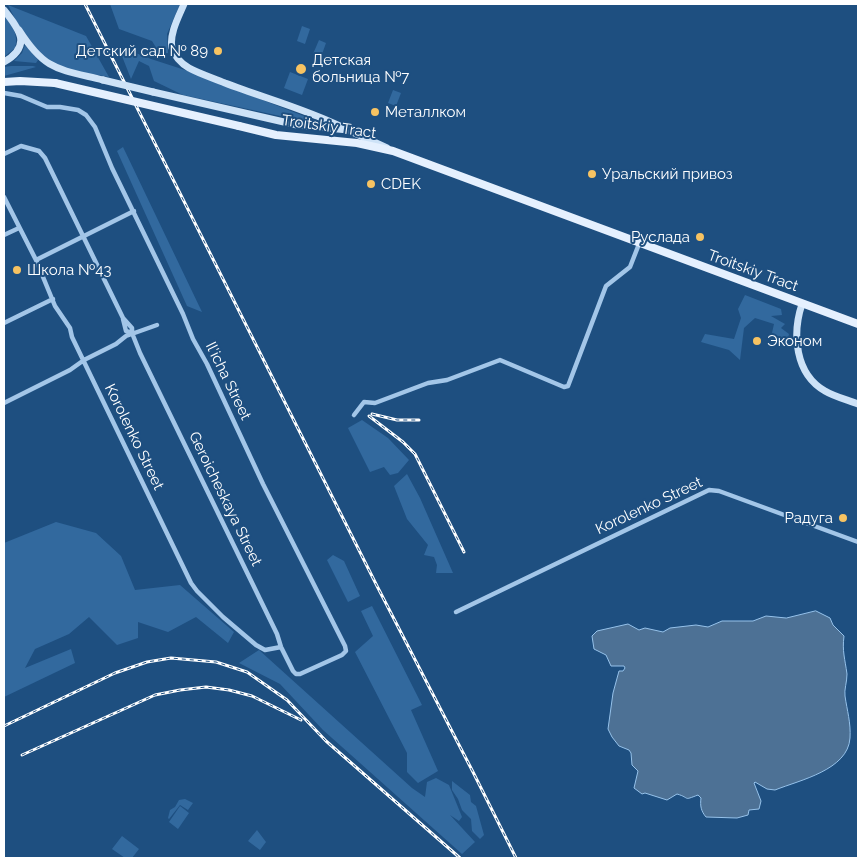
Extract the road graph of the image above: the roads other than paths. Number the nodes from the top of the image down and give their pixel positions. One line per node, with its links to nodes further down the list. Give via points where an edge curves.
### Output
1 (184, 4): 7 (main road, via 171,42 175,54 184,64 258,96)
2 (4, 10): 3 (main road)
3 (18, 30): 4 (main road, via 20,49); 8 (main road, bridge, via 31,50 50,65 153,92)
4 (4, 62)
5 (4, 82): 10 (main road, Troitskiy Tract, bridge, via 55,84 276,135 357,143)
6 (4, 93): 13 (street, Il'icha Street, via 40,105 82,112 100,137)
7 (322, 117): 8 (main road, via 324,124); 9 (main road)
8 (319, 128): 9 (main road)
9 (348, 130): 10 (main road)
10 (393, 151): 17 (main road, Troitskiy Tract)
11 (4, 154): 16 (street, Geroicheskaya Street, via 21,146 42,153)
12 (4, 197): 14 (street, Korolenko Street)
13 (134, 211): 16 (street); 32 (street, Il'icha Street, via 263,484 346,646 342,655)
14 (19, 228): 15 (street); 18 (street, Korolenko Street)
15 (4, 235)
16 (84, 237): 18 (street); 24 (street, Geroicheskaya Street, via 123,318 132,328)
17 (639, 244): 20 (main road, Troitskiy Tract); 28 (street, via 630,267 606,286 568,386 500,360 375,403 364,402)
18 (36, 260): 19 (street, Korolenko Street)
19 (53, 299): 21 (street); 25 (street, Korolenko Street)
20 (802, 304): 22 (main road, Troitskiy Tract); 27 (main road, via 796,325 797,345 810,380 825,392)
21 (4, 323)
22 (858, 324)
23 (157, 325): 24 (street)
24 (132, 334): 25 (street); 31 (street, Geroicheskaya Street, via 277,634)
25 (84, 360): 26 (street); 31 (street, Korolenko Street, via 191,583 261,648)
26 (4, 403)
27 (858, 404)
28 (354, 415)
29 (858, 542): 30 (street, Korolenko Street, via 709,490)
30 (456, 612)
31 (280, 647): 32 (street, Geroicheskaya Street)
32 (296, 674)

